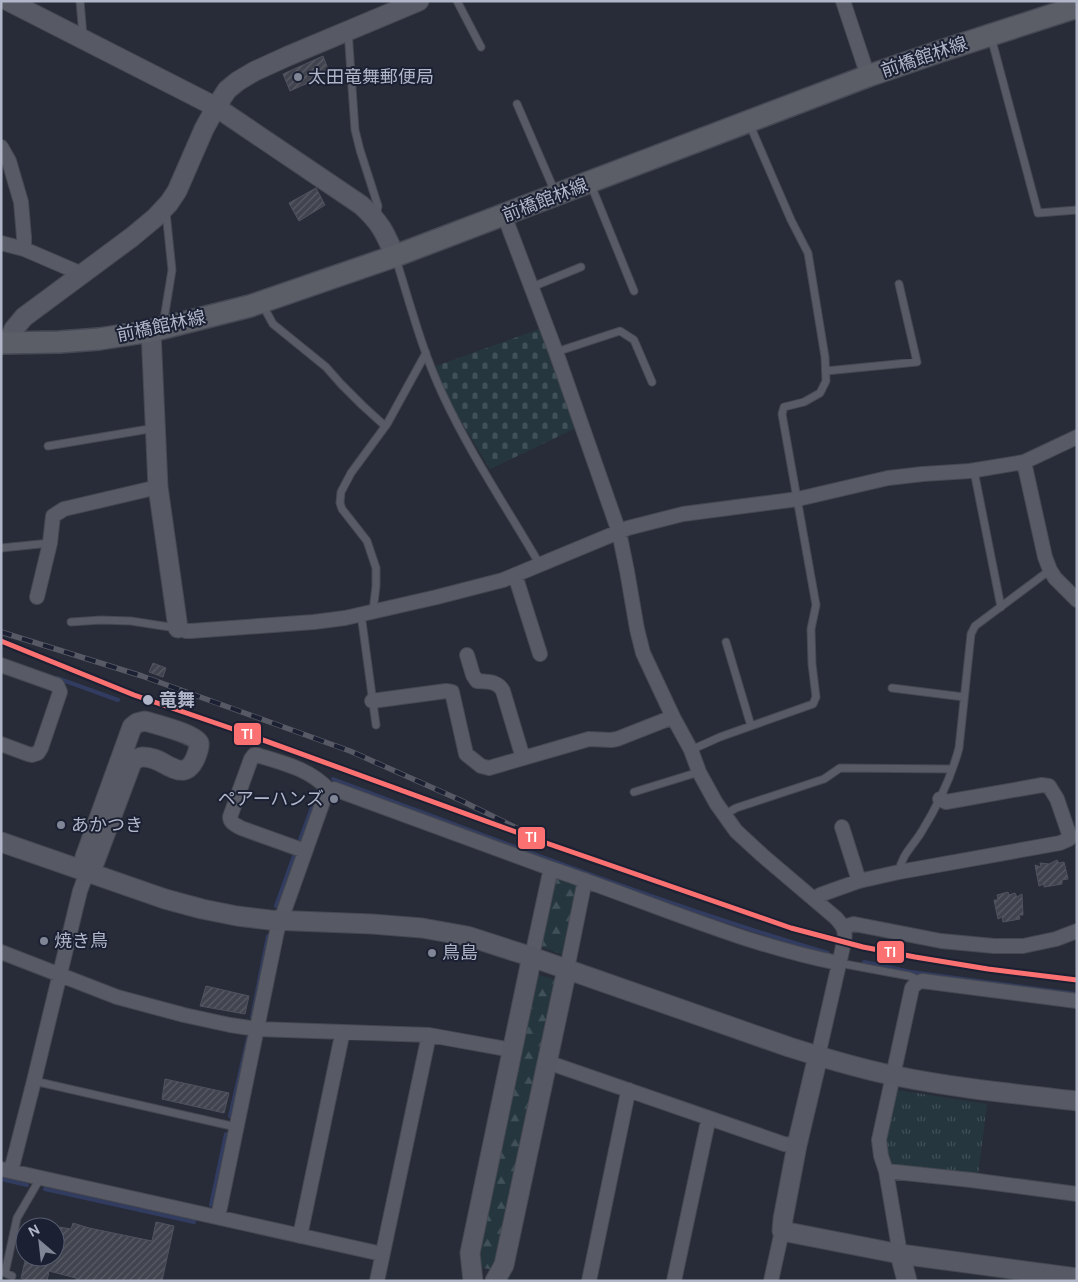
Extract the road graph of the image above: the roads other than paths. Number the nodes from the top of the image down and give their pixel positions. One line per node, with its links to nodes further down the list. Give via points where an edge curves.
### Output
1 (8, 1): 9 (street)
2 (80, 1): 9 (lane)
3 (420, 1): 7 (street)
4 (457, 1): 10 (lane)
5 (843, 1): 11 (street)
6 (1077, 7): 8 (main road, 前橋館林線)
7 (348, 31): 13 (street, via 255,71 227,90); 21 (lane, via 355,130 378,206)
8 (990, 35): 11 (main road, 前橋館林線); 19 (lane, via 1038,213)
9 (83, 39): 13 (street)
10 (481, 47)
11 (868, 76): 14 (main road, 前橋館林線)
12 (517, 104): 17 (lane)
13 (216, 107): 18 (street, via 177,191); 21 (street, via 361,205)
14 (749, 122): 16 (main road, 前橋館林線); 35 (lane, via 808,253)
15 (1, 147): 23 (street, via 9,161 21,202)
16 (590, 182): 17 (main road, 前橋館林線); 29 (lane)
17 (556, 195): 20 (main road, 前橋館林線)
18 (165, 208): 26 (street); 31 (lane, via 172,270 163,320)
19 (1077, 210)
20 (504, 215): 24 (main road, 前橋館林線); 28 (street)
21 (376, 219): 24 (street)
22 (1, 243): 23 (street)
23 (24, 249): 26 (street)
24 (395, 256): 30 (main road, 前橋館林線); 34 (lane)
25 (581, 267): 28 (lane)
26 (82, 274): 32 (street, via 24,317)
27 (899, 284): 35 (lane, via 917,362)
28 (532, 288): 33 (street)
29 (634, 291)
30 (261, 302): 31 (main road, 前橋館林線); 37 (lane, via 273,324 326,367)
31 (157, 330): 32 (main road, 前橋館林線, via 100,339); 38 (street)
32 (5, 343)
33 (556, 352): 36 (lane, via 620,331 634,340); 45 (street)
34 (426, 353): 37 (lane); 48 (lane, via 441,392 469,446)
35 (826, 371): 44 (lane, via 826,381 820,393 804,402 784,407 782,414)
36 (652, 382)
37 (385, 426): 54 (lane, via 341,492 342,509 367,541 376,568 376,586)
38 (155, 428): 40 (lane); 43 (street)
39 (1077, 437): 41 (street)
40 (48, 446)
41 (1024, 462): 42 (street); 49 (street)
42 (974, 471): 44 (street, via 888,478); 53 (lane)
43 (158, 488): 46 (street, via 64,509 53,516); 56 (street)
44 (798, 498): 45 (street, via 683,514); 66 (lane, via 816,605 811,638 816,697 813,704)
45 (618, 532): 48 (street); 64 (street, via 643,653)
46 (50, 543): 47 (lane); 51 (street)
47 (1, 548)
48 (540, 565): 50 (street)
49 (1050, 570): 52 (street); 53 (lane)
50 (515, 575): 54 (street); 59 (street)
51 (38, 597)
52 (1077, 600)
53 (1001, 607): 62 (lane, via 975,626 971,634)
54 (367, 612): 56 (street, via 314,622 191,631); 63 (lane)
55 (71, 622): 56 (lane, via 131,621)
56 (178, 628)
57 (726, 642): 66 (lane)
58 (467, 654): 69 (street, via 473,676 478,681 501,686)
59 (540, 654)
60 (1, 665): 67 (street, via 57,685 60,692 38,752 32,755)
61 (892, 688): 62 (lane)
62 (964, 697): 70 (lane, via 959,748)
63 (372, 701): 65 (lane); 69 (street, via 452,692 466,754 488,768)
64 (673, 716): 68 (street); 69 (street, via 618,739 588,739)
65 (376, 725)
66 (751, 726): 68 (lane)
67 (1, 744)
68 (691, 750): 71 (street)
69 (523, 758)
70 (952, 769): 74 (lane); 75 (lane, via 840,768 824,779)
71 (699, 772): 73 (lane); 75 (street)
72 (329, 790): 78 (street); 78 (street, via 303,770 257,755 252,759 230,821); 79 (street, via 334,789)
73 (634, 792)
74 (940, 799): 81 (lane, via 904,857); 81 (street, via 946,802 1049,786 1057,799 1069,839)
75 (723, 815): 84 (street, via 747,842)
76 (842, 827): 83 (street)
77 (1, 842): 80 (street)
78 (305, 851): 85 (street)
79 (552, 869): 82 (street); 89 (street)
80 (87, 872): 80 (street, via 85,857 132,726 145,720 198,740 197,754 188,769 178,770 142,757 132,762 95,861); 85 (street, via 184,904 237,916); 92 (street)
81 (899, 872): 83 (street)
82 (585, 880): 90 (street, via 777,948); 91 (street)
83 (859, 881): 84 (street, via 820,895)
84 (815, 900): 86 (street)
85 (280, 921): 89 (street, via 422,928 467,936); 95 (street)
86 (844, 927): 87 (street, via 854,924 941,941 994,946 1023,946); 90 (street)
87 (1077, 931)
88 (1, 952): 92 (street)
89 (532, 956): 91 (street); 98 (street)
90 (838, 963): 93 (lane, via 909,976); 99 (street)
91 (566, 969): 99 (street); 100 (street)
92 (60, 975): 95 (street, via 117,997 184,1015); 102 (street)
93 (917, 982): 94 (street); 101 (street, via 912,988)
94 (1077, 1001)
95 (257, 1029): 96 (street); 106 (street)
96 (341, 1032): 97 (street); 114 (street)
97 (429, 1035): 98 (street); 115 (street)
98 (512, 1050): 120 (street, via 470,1253)
99 (818, 1056): 101 (street); 107 (street)
100 (548, 1062): 103 (street); 121 (street, via 504,1265)
101 (894, 1076): 104 (street); 109 (street, via 879,1140 880,1156)
102 (34, 1081): 106 (lane); 108 (street)
103 (629, 1090): 105 (street); 122 (street)
104 (1077, 1101)
105 (709, 1118): 107 (street, via 784,1144); 123 (street)
106 (236, 1128): 112 (street)
107 (797, 1145): 113 (street)
108 (6, 1170): 110 (street)
109 (886, 1171): 111 (street); 116 (street)
110 (39, 1178): 112 (street); 117 (lane, via 17,1218 5,1273)
111 (1077, 1194)
112 (218, 1217): 114 (street)
113 (782, 1231): 116 (street); 124 (street)
114 (300, 1236): 115 (street)
115 (382, 1254): 119 (street)
116 (900, 1254): 118 (street); 125 (street)
117 (12, 1276)
118 (1077, 1278)
119 (377, 1281)
120 (473, 1281)
121 (495, 1281)
122 (589, 1281)
123 (674, 1281)
124 (771, 1281)
125 (907, 1281)

